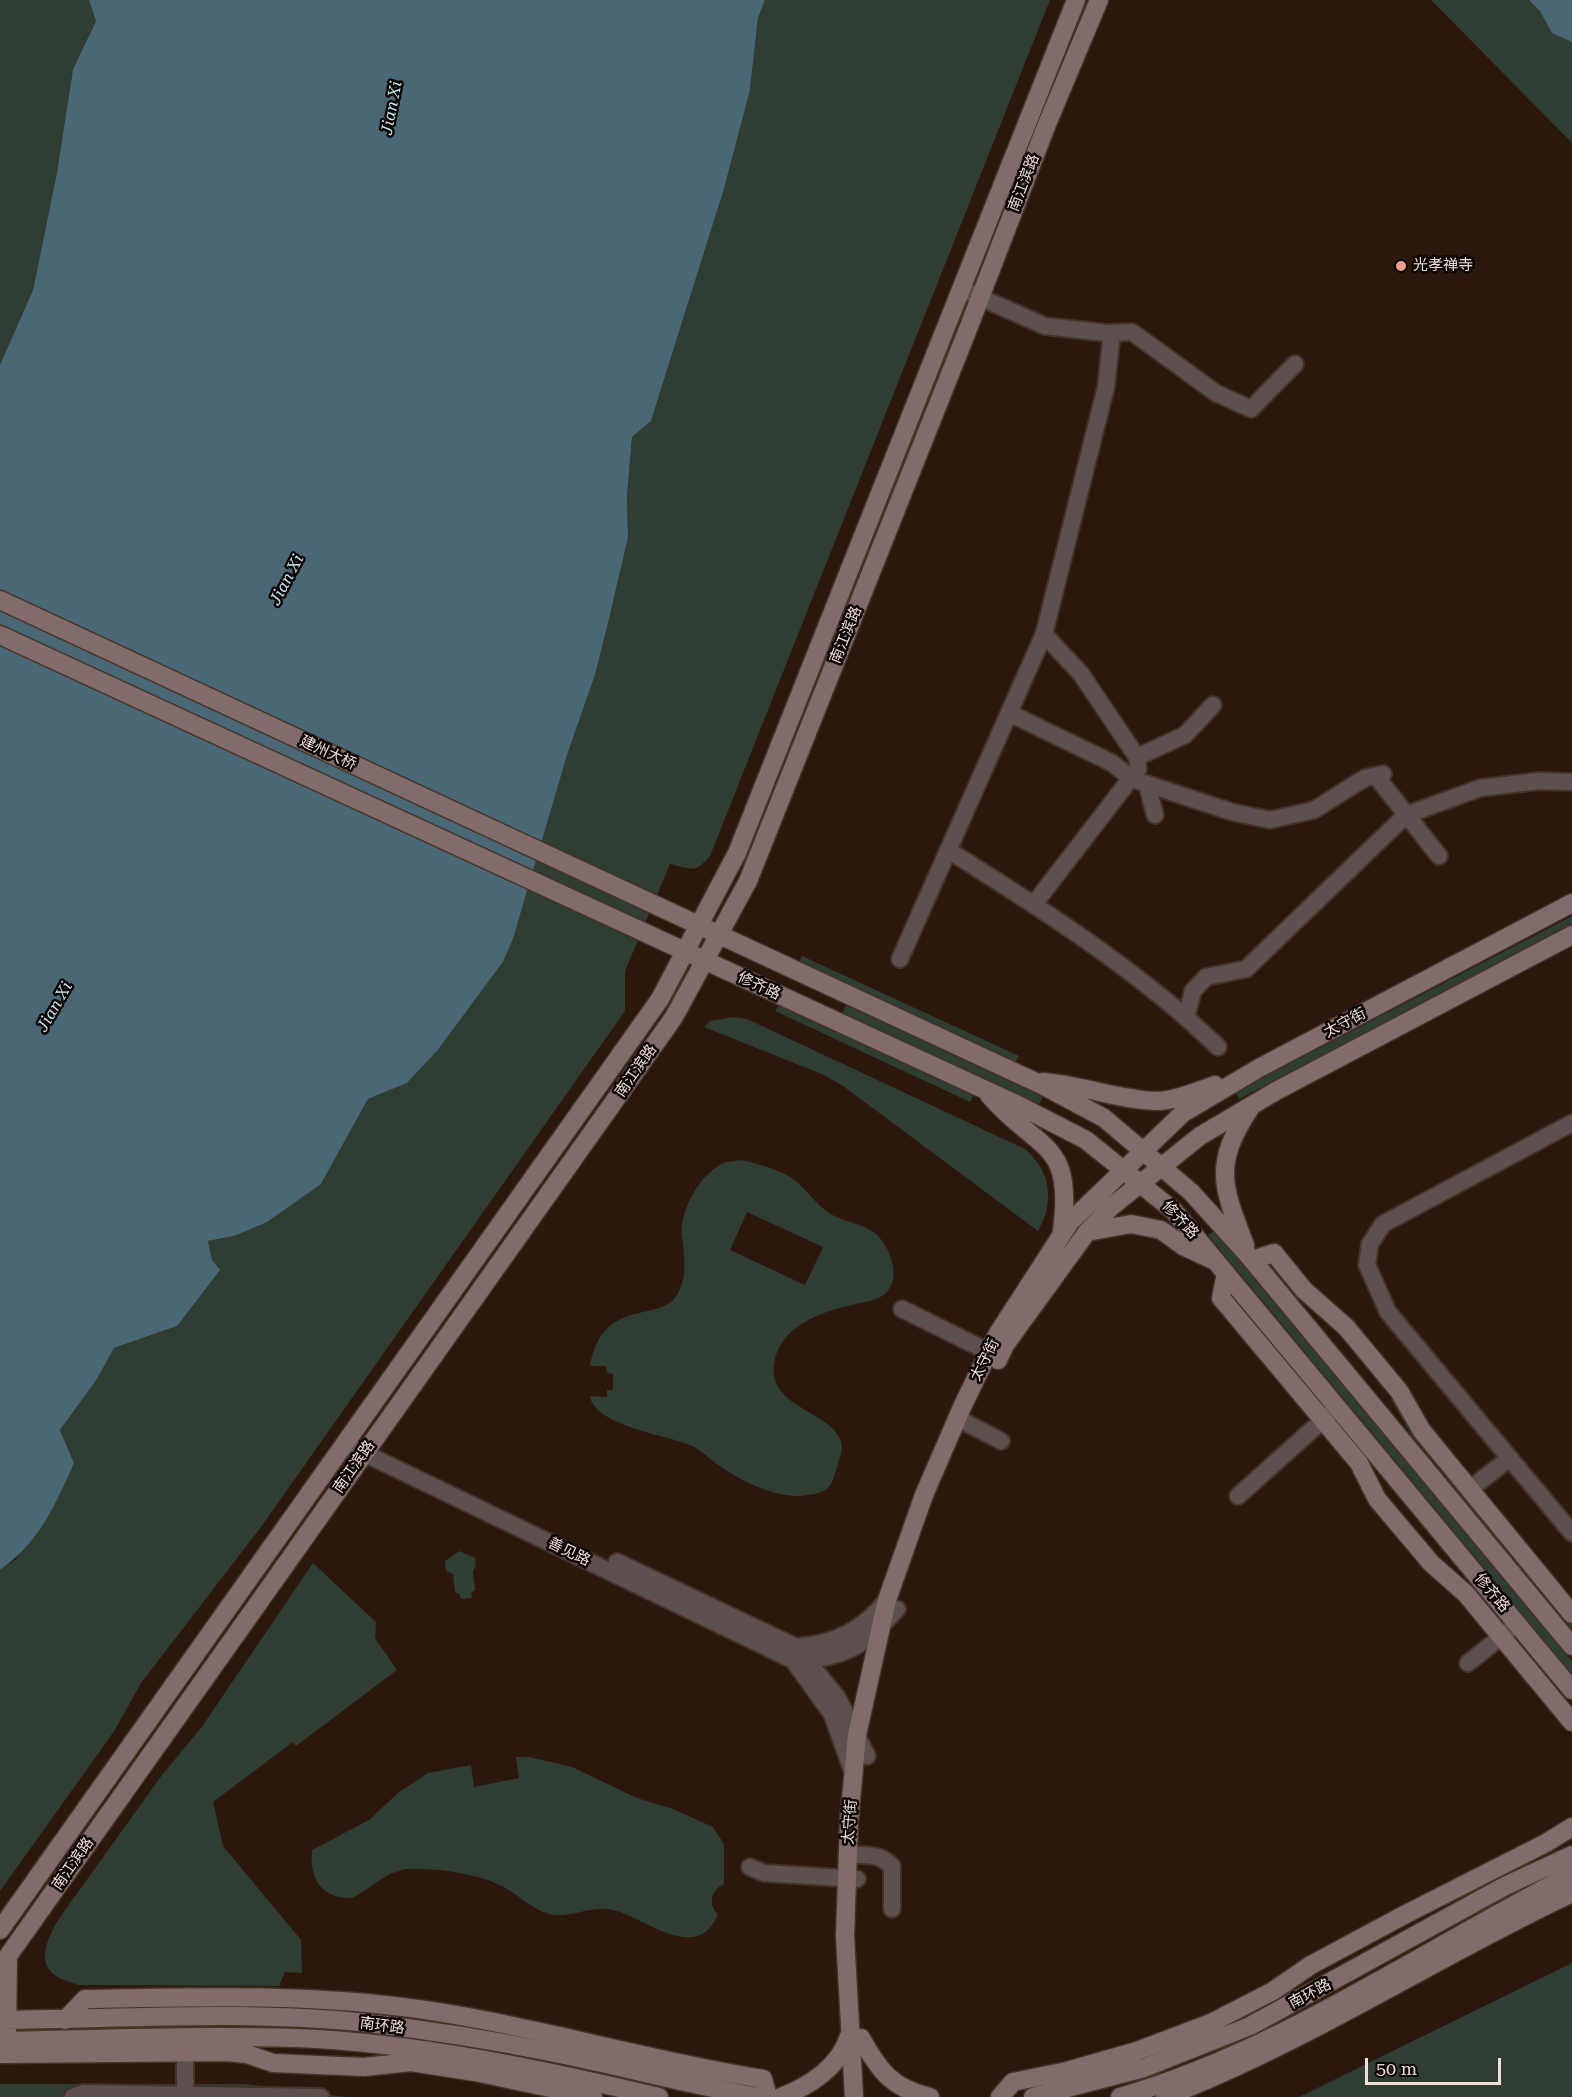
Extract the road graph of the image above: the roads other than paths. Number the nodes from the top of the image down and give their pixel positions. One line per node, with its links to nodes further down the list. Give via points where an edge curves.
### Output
1 (1076, 0): 3 (main road, 南江滨路)
2 (1099, 0): 4 (main road, 南江滨路)
3 (961, 289): 4 (street); 22 (main road, 南江滨路, via 737,853)
4 (980, 298): 5 (street, via 1046,326); 25 (main road, 南江滨路, via 748,881)
5 (1112, 333): 6 (street, via 1132,332 1216,393 1251,409); 8 (street, via 1106,387)
6 (1295, 364)
7 (0, 600): 21 (main road, 建州大桥)
8 (1044, 634): 11 (street); 12 (street, via 1081,674)
9 (0, 635): 23 (main road, 建州大桥)
10 (1213, 705): 12 (street, via 1185,735)
11 (1009, 713): 13 (street, via 1112,763); 17 (street)
12 (1137, 757): 13 (street)
13 (1139, 781): 15 (street); 16 (street, via 1232,812 1270,820 1314,810 1365,778 1380,775); 20 (street)
14 (1572, 782): 16 (street, via 1539,781 1480,788)
15 (1155, 814)
16 (1406, 815): 18 (street); 29 (street, via 1246,969 1206,977 1193,991)
17 (948, 850): 20 (street); 27 (street)
18 (1439, 856)
19 (1572, 903): 31 (main road, 太守街)
20 (1034, 904): 29 (street)
21 (657, 906): 22 (main road, 修齐路)
22 (699, 926): 25 (main road, 修齐路); 26 (main road, 南江滨路)
23 (644, 934): 26 (main road, 修齐路)
24 (1572, 935): 34 (main road, 太守街)
25 (719, 936): 28 (main road, 南江滨路); 32 (main road, 修齐路)
26 (685, 952): 28 (main road, 修齐路); 49 (main road, 南江滨路, via 660,999)
27 (900, 959)
28 (705, 962): 33 (main road, 修齐路); 51 (main road, 南江滨路, via 674,1017)
29 (1186, 1017): 30 (street)
30 (1218, 1047)
31 (1243, 1077): 32 (main road, via 1159,1101 1111,1096 1072,1084); 36 (main road, 太守街, via 1183,1113)
32 (1034, 1082): 36 (main road, 修齐路, via 1104,1118)
33 (984, 1089): 38 (main road, 修齐路, via 1086,1140); 41 (main road, via 1006,1115 1047,1145 1055,1157 1065,1179)
34 (1253, 1105): 37 (main road, 太守街, via 1200,1136); 42 (main road, via 1232,1135 1224,1183)
35 (1572, 1123): 52 (street, via 1383,1224 1371,1244 1367,1265 1388,1312)
36 (1142, 1151): 37 (main road, 修齐路); 38 (main road, 太守街)
37 (1161, 1167): 39 (main road, 太守街); 42 (main road, 修齐路, via 1191,1192)
38 (1122, 1169): 39 (main road, 修齐路); 41 (main road, 太守街)
39 (1141, 1184): 40 (main road, 太守街); 43 (main road, 修齐路, via 1174,1211)
40 (1087, 1232): 43 (main road, via 1131,1224 1161,1230); 45 (main road, 太守街)
41 (1062, 1233): 45 (main road, 太守街)
42 (1250, 1257): 53 (main road, via 1274,1253 1304,1290 1346,1327 1399,1391 1422,1431); 61 (main road, 修齐路)
43 (1221, 1267): 46 (main road, 修齐路); 48 (main road, via 1221,1298)
44 (902, 1309): 45 (street)
45 (994, 1354): 47 (main road, 太守街)
46 (1337, 1407): 48 (street); 58 (main road, 修齐路)
47 (962, 1420): 50 (street); 56 (main road, 太守街, via 924,1496)
48 (1323, 1420): 54 (street); 60 (main road, via 1359,1463 1377,1499)
49 (348, 1440): 51 (street, 善见路); 79 (main road, 南江滨路)
50 (1001, 1442)
51 (366, 1449): 62 (street, 善见路); 80 (main road, 南江滨路, via 8,1956)
52 (1510, 1458): 53 (street); 55 (street)
53 (1470, 1489): 57 (main road)
54 (1238, 1496)
55 (1572, 1533)
56 (892, 1604): 59 (main road, 太守街); 62 (street, via 854,1632); 67 (main road, 太守街)
57 (1572, 1614)
58 (1518, 1624): 60 (street); 64 (main road, 修齐路)
59 (881, 1627): 62 (street, via 853,1650 834,1656); 66 (main road, 太守街)
60 (1502, 1637): 63 (street); 65 (main road)
61 (1572, 1646)
62 (799, 1656): 66 (street, via 837,1697); 68 (street, via 832,1714)
63 (1468, 1663)
64 (1572, 1690)
65 (1572, 1722)
66 (857, 1735): 67 (street); 68 (main road, 太守街)
67 (867, 1756): 71 (main road, 太守街)
68 (854, 1773): 71 (main road, 太守街)
69 (1572, 1827): 96 (main road, via 1211,2023 1137,2051 1013,2082)
70 (1572, 1843): 74 (main road)
71 (853, 1855): 76 (main road, 太守街); 78 (street, via 876,1856 892,1866)
72 (1572, 1855): 74 (main road, 南环路)
73 (750, 1867): 76 (street, via 765,1874)
74 (1546, 1867): 97 (main road, 南环路, via 1504,1886 1250,2026 1144,2068)
75 (1572, 1874): 98 (main road, 南环路, via 1229,2058)
76 (852, 1878): 82 (main road, 太守街, via 845,1936)
77 (1572, 1893): 99 (main road, via 1284,2046)
78 (892, 1909)
79 (0, 1930)
80 (4, 2020): 81 (main road, 南环路); 83 (main road, 南江滨路)
81 (65, 2020): 90 (main road, 南环路, via 211,2016 365,2023 548,2051 684,2084); 91 (main road, via 85,1999 307,1998 423,2009 507,2023 721,2073 763,2079)
82 (856, 2033): 92 (main road, via 838,2059 798,2090); 93 (main road, 太守街); 94 (main road, 太守街); 95 (main road, via 877,2067 896,2085)
83 (2, 2045): 84 (main road, 南环路)
84 (186, 2045): 85 (street); 88 (main road, via 247,2054 273,2063 364,2067 411,2062); 89 (main road, 南环路, via 297,2038 381,2045 492,2061)
85 (185, 2095): 86 (street, via 83,2093); 87 (street)
86 (73, 2097)
87 (321, 2097)
88 (593, 2097)
89 (659, 2097)
90 (758, 2097)
91 (768, 2097)
92 (782, 2097)
93 (854, 2097)
94 (864, 2097)
95 (930, 2097)
96 (1000, 2097)
97 (1033, 2097)
98 (1120, 2097)
99 (1165, 2097)

